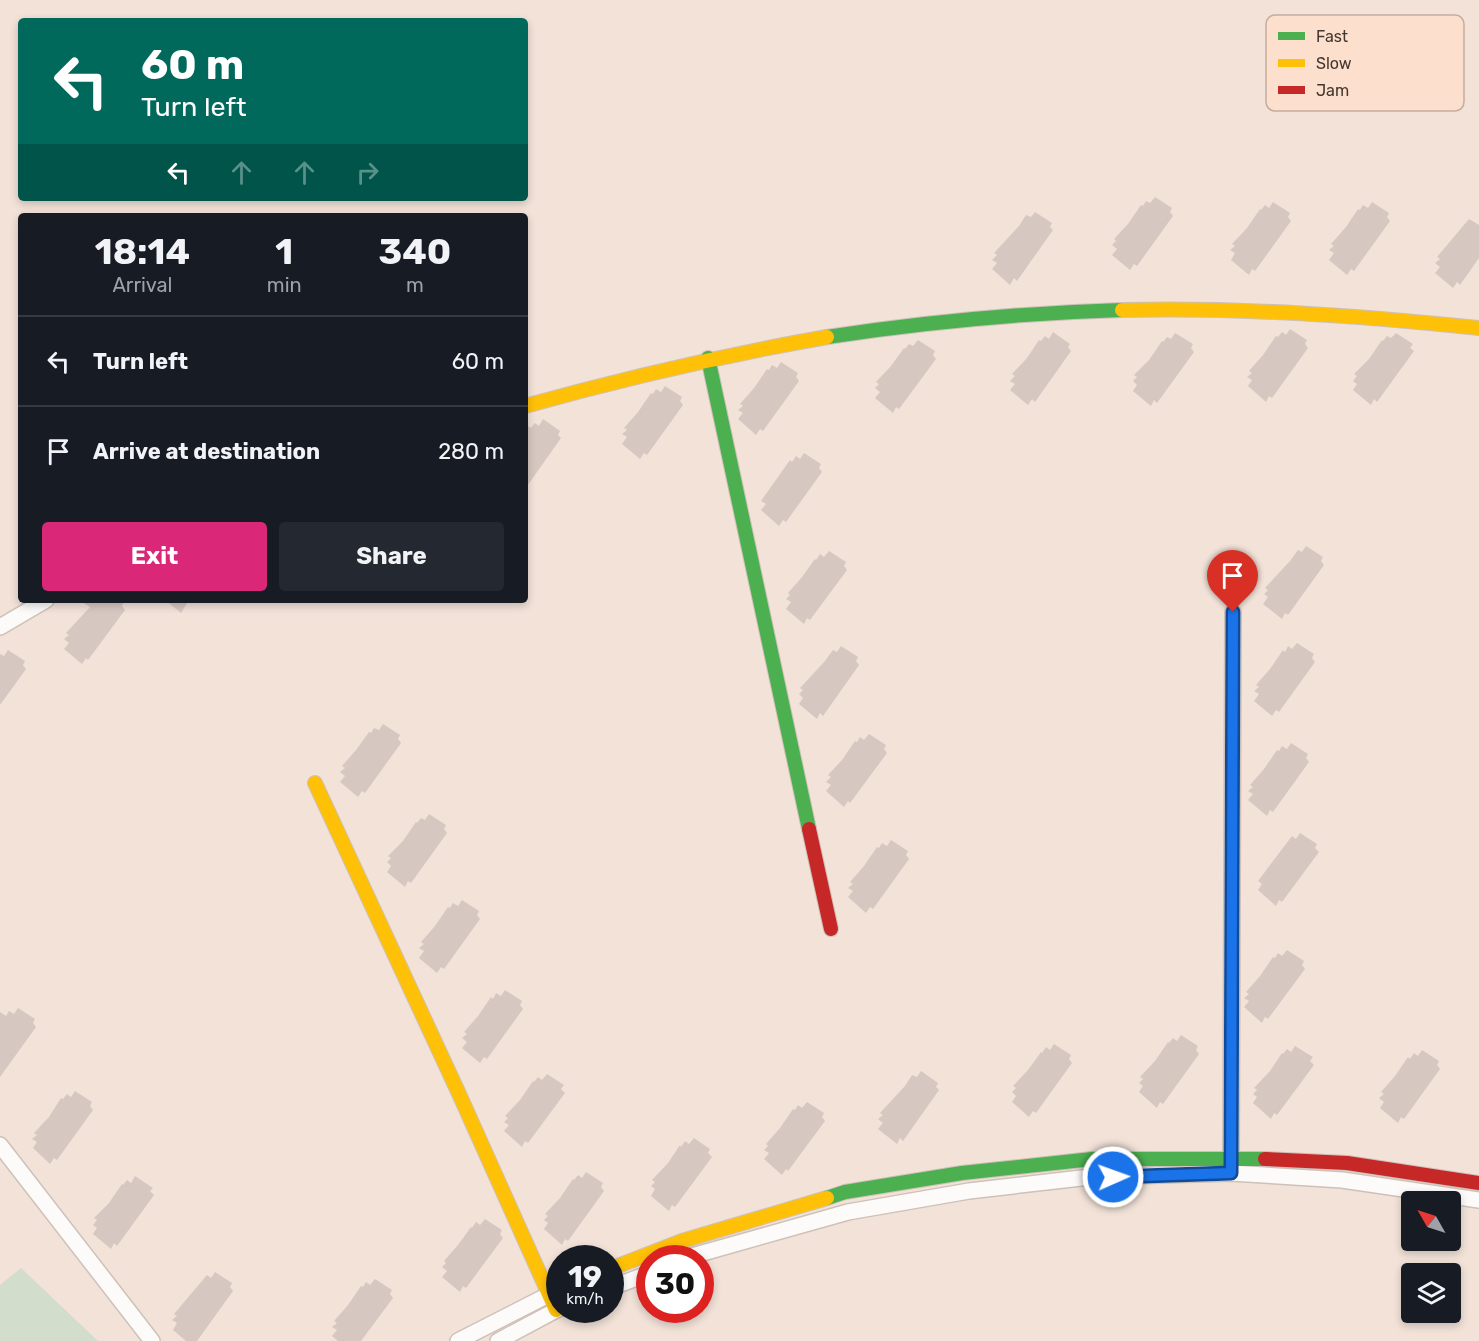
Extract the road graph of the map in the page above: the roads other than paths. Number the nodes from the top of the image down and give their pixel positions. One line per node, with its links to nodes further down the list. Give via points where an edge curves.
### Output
1 (1479, 328): 2 (street, via 1263,311 1014,315 892,329)
2 (708, 358): 3 (street); 8 (street)
3 (528, 405)
4 (41, 603): 6 (street)
5 (1233, 612): 10 (street)
6 (0, 627)
7 (315, 783): 15 (street)
8 (831, 929)
9 (0, 1145): 18 (street)
10 (1231, 1166): 11 (street, via 1347,1162); 12 (street); 13 (street, via 969,1191 848,1212); 14 (street, via 1092,1159 962,1173 845,1192 681,1241)
11 (1479, 1183)
12 (1479, 1200)
13 (714, 1250)
14 (624, 1263)
15 (546, 1274)
16 (546, 1295): 19 (street)
17 (546, 1315): 20 (street)
18 (152, 1341)
19 (458, 1341)
20 (498, 1341)

